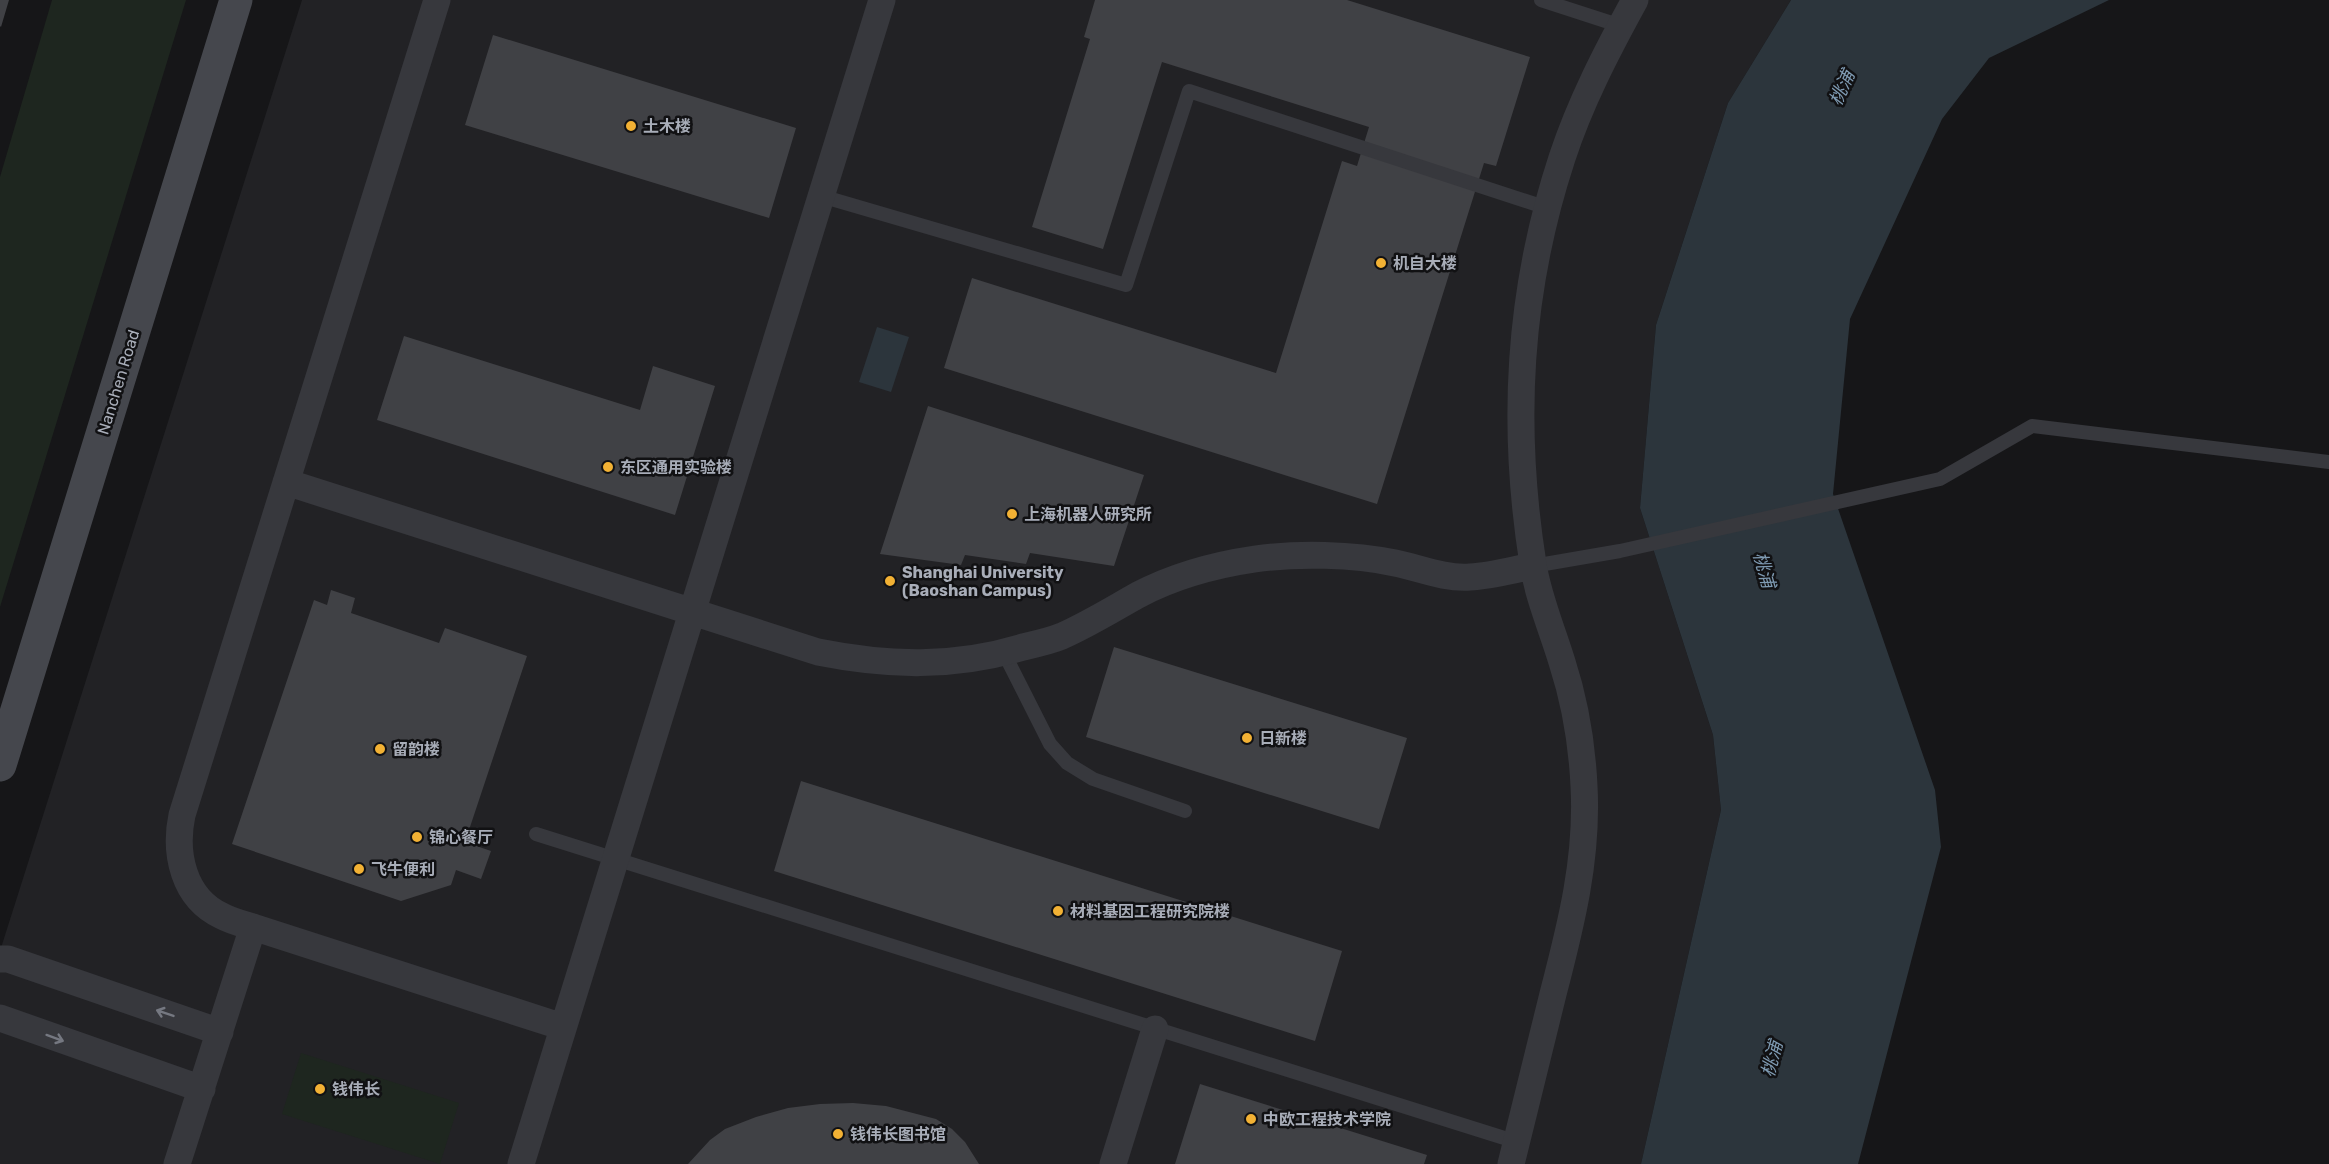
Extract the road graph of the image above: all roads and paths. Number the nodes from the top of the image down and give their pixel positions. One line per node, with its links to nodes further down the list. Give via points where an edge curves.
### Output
1 (236, 0): 14 (street, Nanchen Road)
2 (437, 0): 10 (street)
3 (882, 0): 7 (street)
4 (1541, 0): 6 (lane)
5 (1635, 0): 6 (street)
6 (1621, 26): 8 (street, via 1583,103)
7 (821, 196): 8 (lane, via 1126,285 1189,91); 12 (street)
8 (1547, 208): 11 (street, via 1533,267 1520,377 1520,434)
9 (2329, 462): 11 (lane, via 2032,426 1940,479 1620,551)
10 (286, 482): 12 (street); 18 (street, via 178,835 184,874 193,891 220,916)
11 (1533, 566): 13 (street, via 1469,577 1348,557 1257,559 1176,578 1060,637); 25 (street, via 1573,704 1581,746 1585,825 1576,902)
12 (693, 611): 13 (street, via 818,652 859,660 936,664); 17 (street)
13 (1004, 653): 15 (lane, via 1050,744 1067,763 1093,779)
14 (0, 765)
15 (1185, 812)
16 (536, 834): 17 (lane)
17 (615, 859): 21 (street); 22 (lane)
18 (253, 927): 21 (street); 23 (street)
19 (0, 959): 23 (street, one-way to 19)
20 (0, 1018): 24 (street, one-way to 24)
21 (563, 1027): 27 (street)
22 (1155, 1029): 25 (lane); 28 (street)
23 (220, 1032): 24 (street)
24 (202, 1089): 26 (street)
25 (1514, 1153)
26 (177, 1164)
27 (521, 1164)
28 (1113, 1164)

